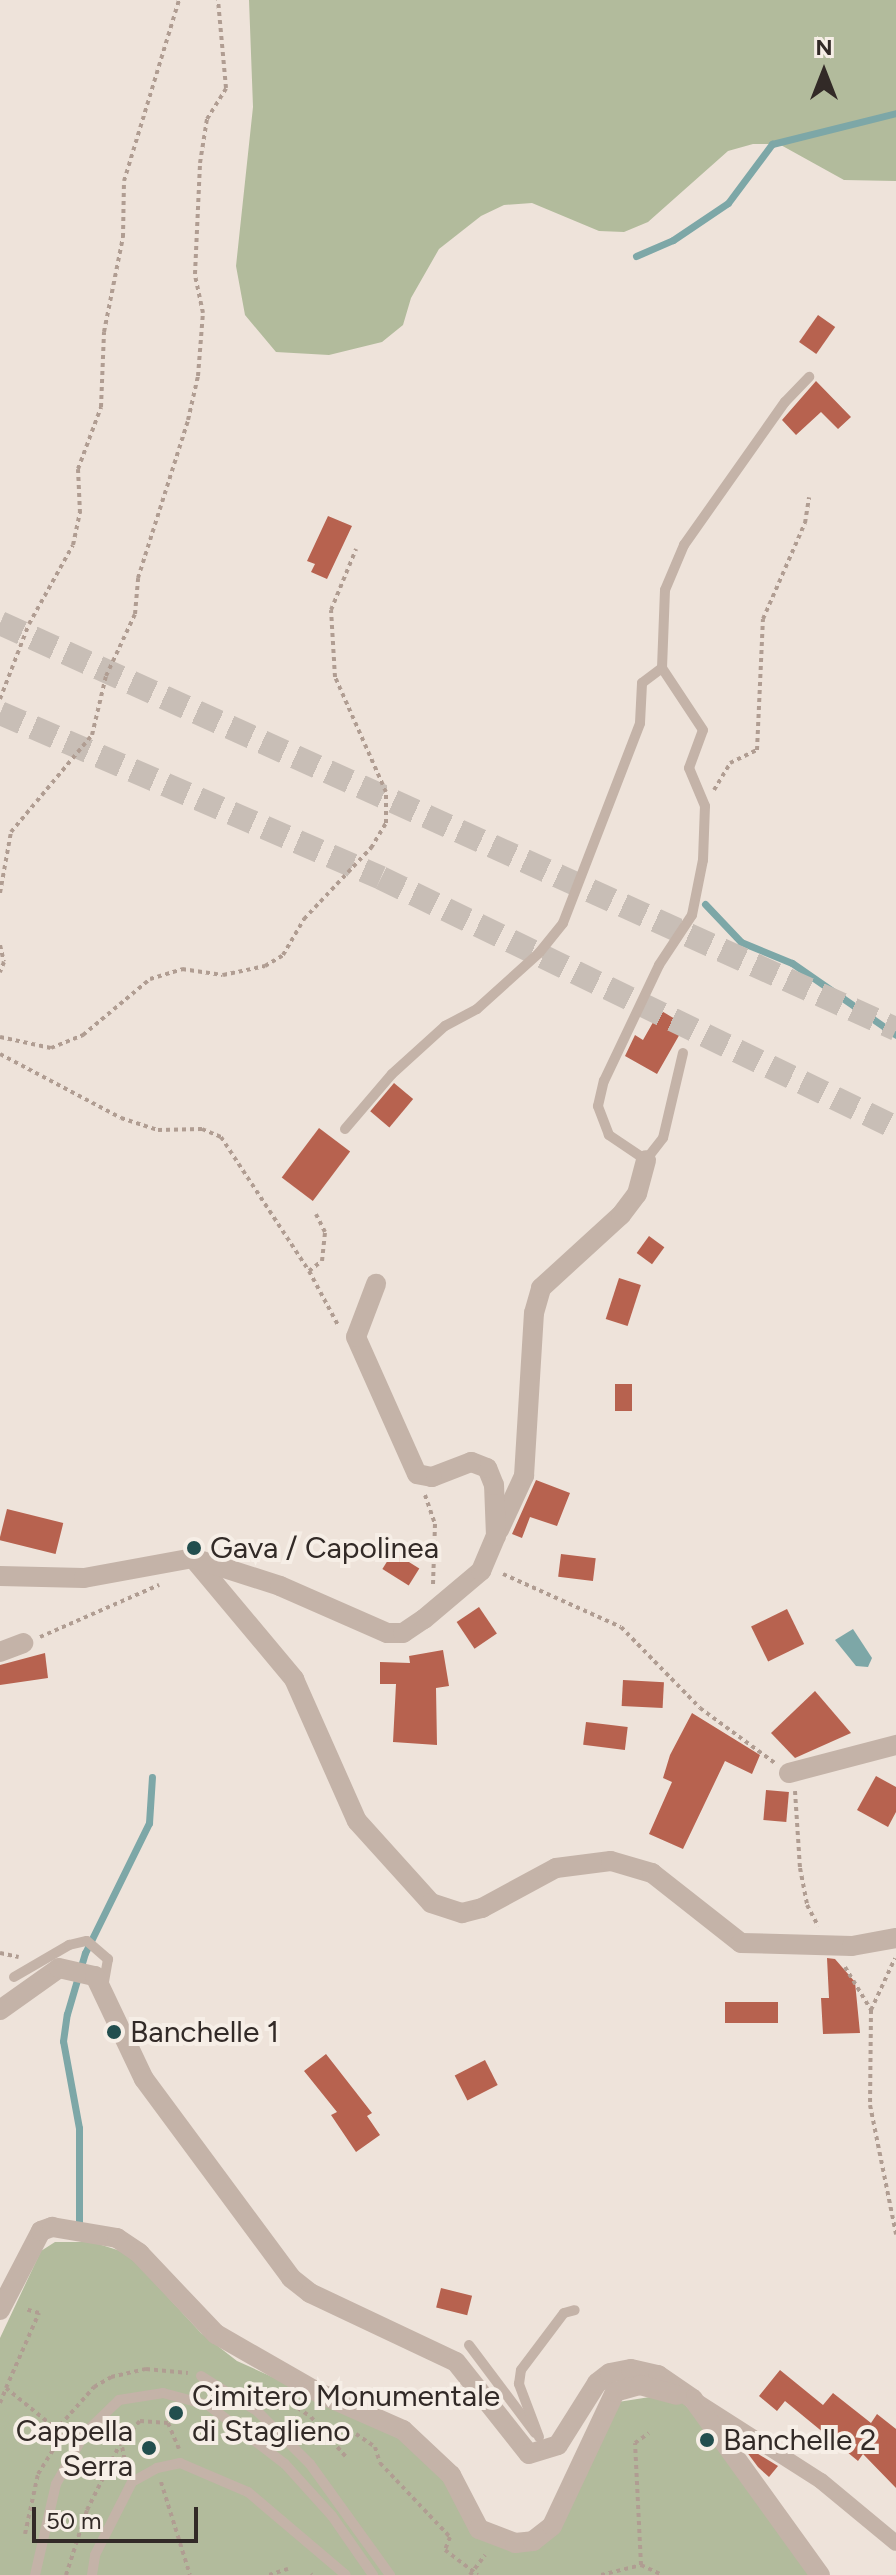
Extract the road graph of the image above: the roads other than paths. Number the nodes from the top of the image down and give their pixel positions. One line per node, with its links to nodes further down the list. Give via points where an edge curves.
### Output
1 (809, 377): 2 (lane, via 785,402 684,545 665,590)
2 (662, 668): 4 (lane, via 642,683 640,723 563,923 539,953 477,1009 445,1026 392,1074); 5 (lane, via 703,730 689,768 705,806 703,860 692,915 659,965 604,1081 598,1106 609,1135)
3 (683, 1053): 5 (lane, via 663,1138)
4 (345, 1129)
5 (646, 1160): 7 (street, via 637,1194 621,1215 541,1288 534,1313 524,1476)
6 (376, 1284): 7 (street, via 356,1337 417,1474 432,1477 471,1462 487,1468 496,1501)
7 (496, 1536): 8 (street, via 481,1571 414,1626 387,1633 280,1586)
8 (184, 1559): 9 (street, via 84,1578); 14 (street, via 294,1679 357,1821 431,1903 462,1913 482,1908 556,1868 611,1861 652,1873 734,1941 830,1947)
9 (0, 1576)
10 (23, 1643): 11 (street)
11 (0, 1652)
12 (896, 1745): 13 (street)
13 (789, 1773)
14 (896, 1938)
15 (14, 1977): 16 (lane, via 69,1945 87,1941 108,1959)
16 (103, 1987): 17 (street, via 81,1969 59,1968); 23 (street, via 144,2079 281,2268 310,2293 456,2362 529,2454)
17 (0, 2010)
18 (0, 2310): 22 (street, via 41,2231 52,2227 117,2238 139,2253 216,2334 319,2393 403,2430 451,2475 479,2529 515,2543 533,2541 552,2526 615,2392 640,2385)
19 (575, 2310): 23 (lane, via 564,2313 521,2370 519,2384)
20 (469, 2345): 23 (lane)
21 (201, 2376): 29 (lane, via 257,2411 310,2464)
22 (693, 2399): 23 (street, via 658,2375 631,2369 610,2373); 24 (street, via 821,2481); 30 (street)
23 (549, 2441)
24 (896, 2543)
25 (35, 2575): 28 (lane, via 56,2484 85,2433 119,2400 163,2393 208,2405 285,2464 332,2516)
26 (92, 2575): 27 (lane, via 95,2555 132,2482 180,2463 248,2492)
27 (346, 2575)
28 (373, 2575)
29 (390, 2575)
30 (820, 2575)

